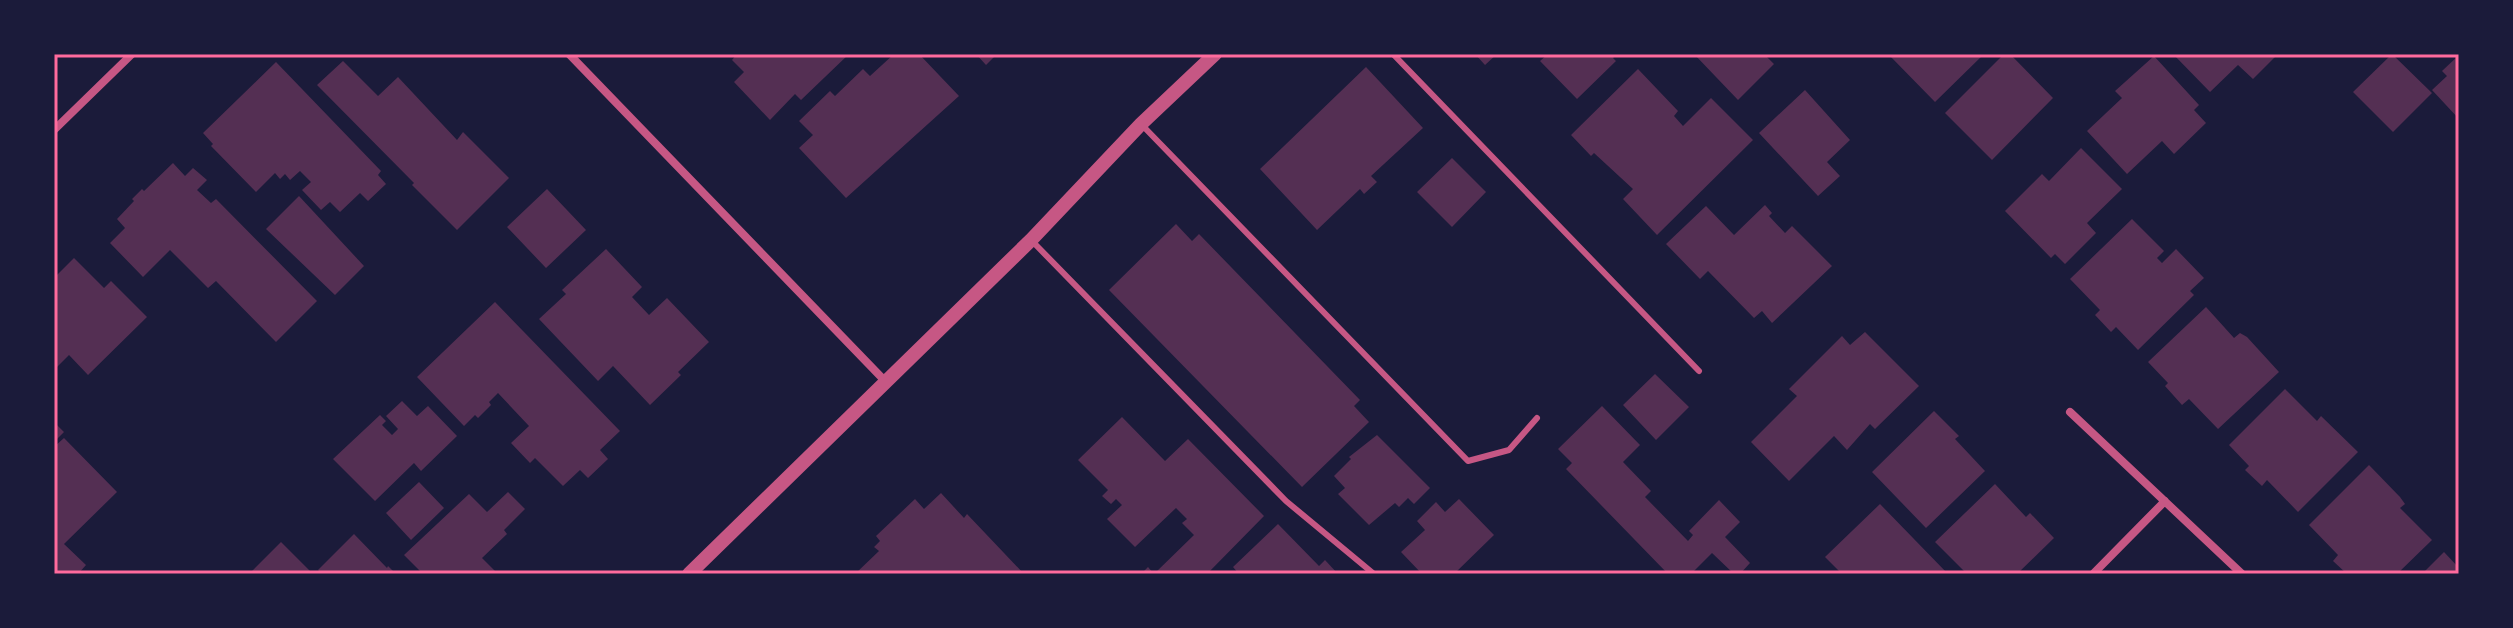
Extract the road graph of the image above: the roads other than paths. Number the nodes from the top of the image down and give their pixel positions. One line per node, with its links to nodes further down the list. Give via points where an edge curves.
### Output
1 (132, 54): 6 (street)
2 (569, 54): 9 (street)
3 (1215, 54): 5 (street)
4 (1393, 54): 8 (lane)
5 (1141, 124): 7 (street); 11 (lane, via 1468,461 1509,450)
6 (54, 130)
7 (1031, 240): 9 (street); 14 (lane, via 1286,501)
8 (1699, 371)
9 (885, 381): 13 (street)
10 (2070, 412): 12 (street)
11 (1537, 418)
12 (2165, 501): 15 (street); 16 (street)
13 (689, 574)
14 (1374, 574)
15 (2093, 574)
16 (2242, 574)

